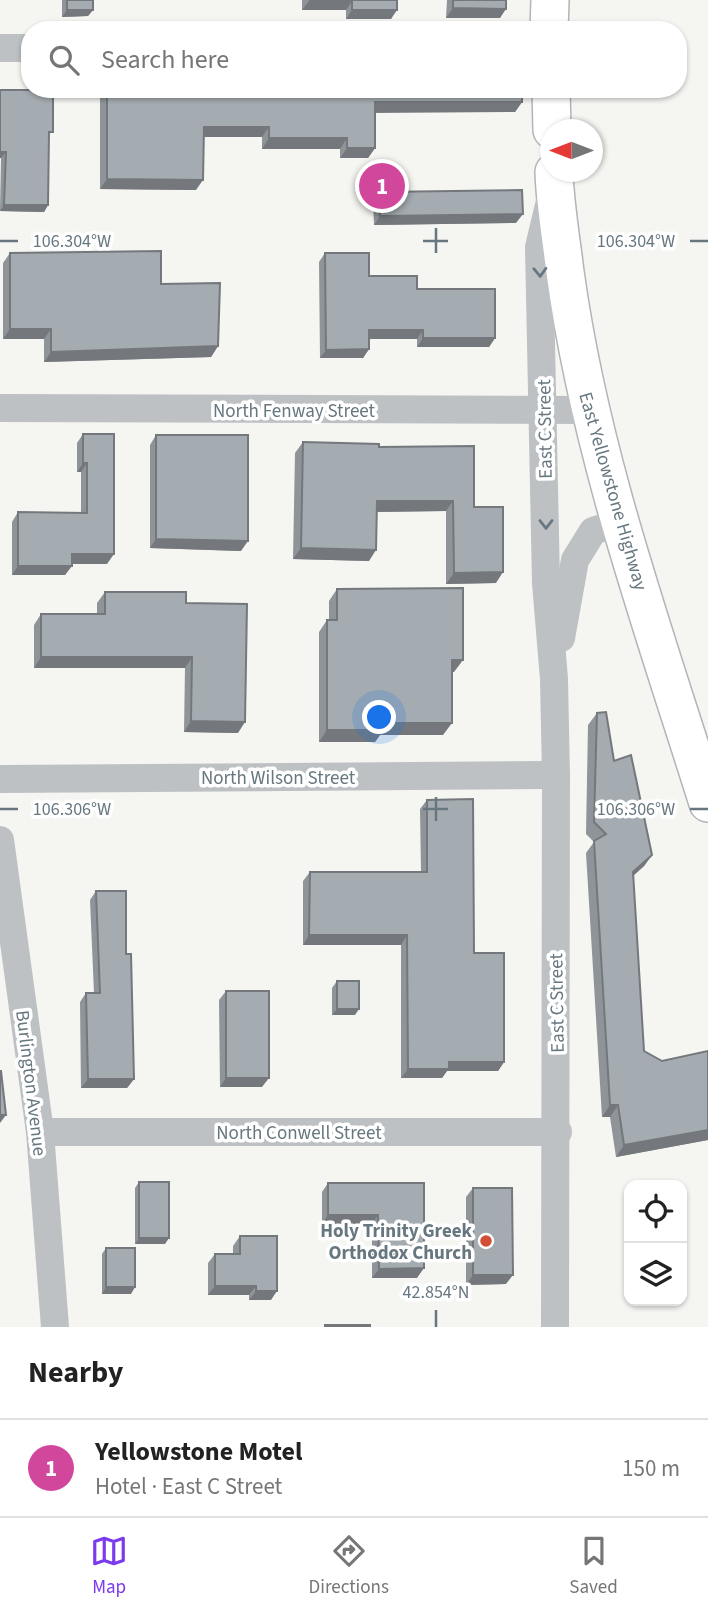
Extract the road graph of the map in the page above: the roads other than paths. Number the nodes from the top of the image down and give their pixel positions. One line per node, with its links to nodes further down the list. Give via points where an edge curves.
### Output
1 (550, 0): 2 (main road)
2 (550, 21)
3 (0, 48): 4 (street)
4 (21, 48)
5 (551, 98): 6 (main road)
6 (552, 119)
7 (553, 182): 11 (street, East C Street, one-way to 11, via 539,247)
8 (555, 182): 10 (main road, East Yellowstone Highway, via 575,343)
9 (0, 408): 11 (street, North Fenway Street)
10 (589, 410): 11 (street, North Fenway Street); 12 (main road, East Yellowstone Highway)
11 (545, 411): 13 (street, East C Street, one-way to 13, via 546,583)
12 (620, 522): 13 (street, East C Street, via 593,531 575,560); 16 (main road, East Yellowstone Highway)
13 (554, 679): 14 (street, East C Street)
14 (556, 775): 15 (street, North Wilson Street); 19 (street, East C Street)
15 (0, 779)
16 (708, 803)
17 (0, 840): 18 (street, Burlington Avenue)
18 (40, 1132): 19 (street, North Conwell Street); 20 (street, Burlington Avenue)
19 (558, 1132): 21 (street, East C Street)
20 (55, 1327)
21 (555, 1327)

